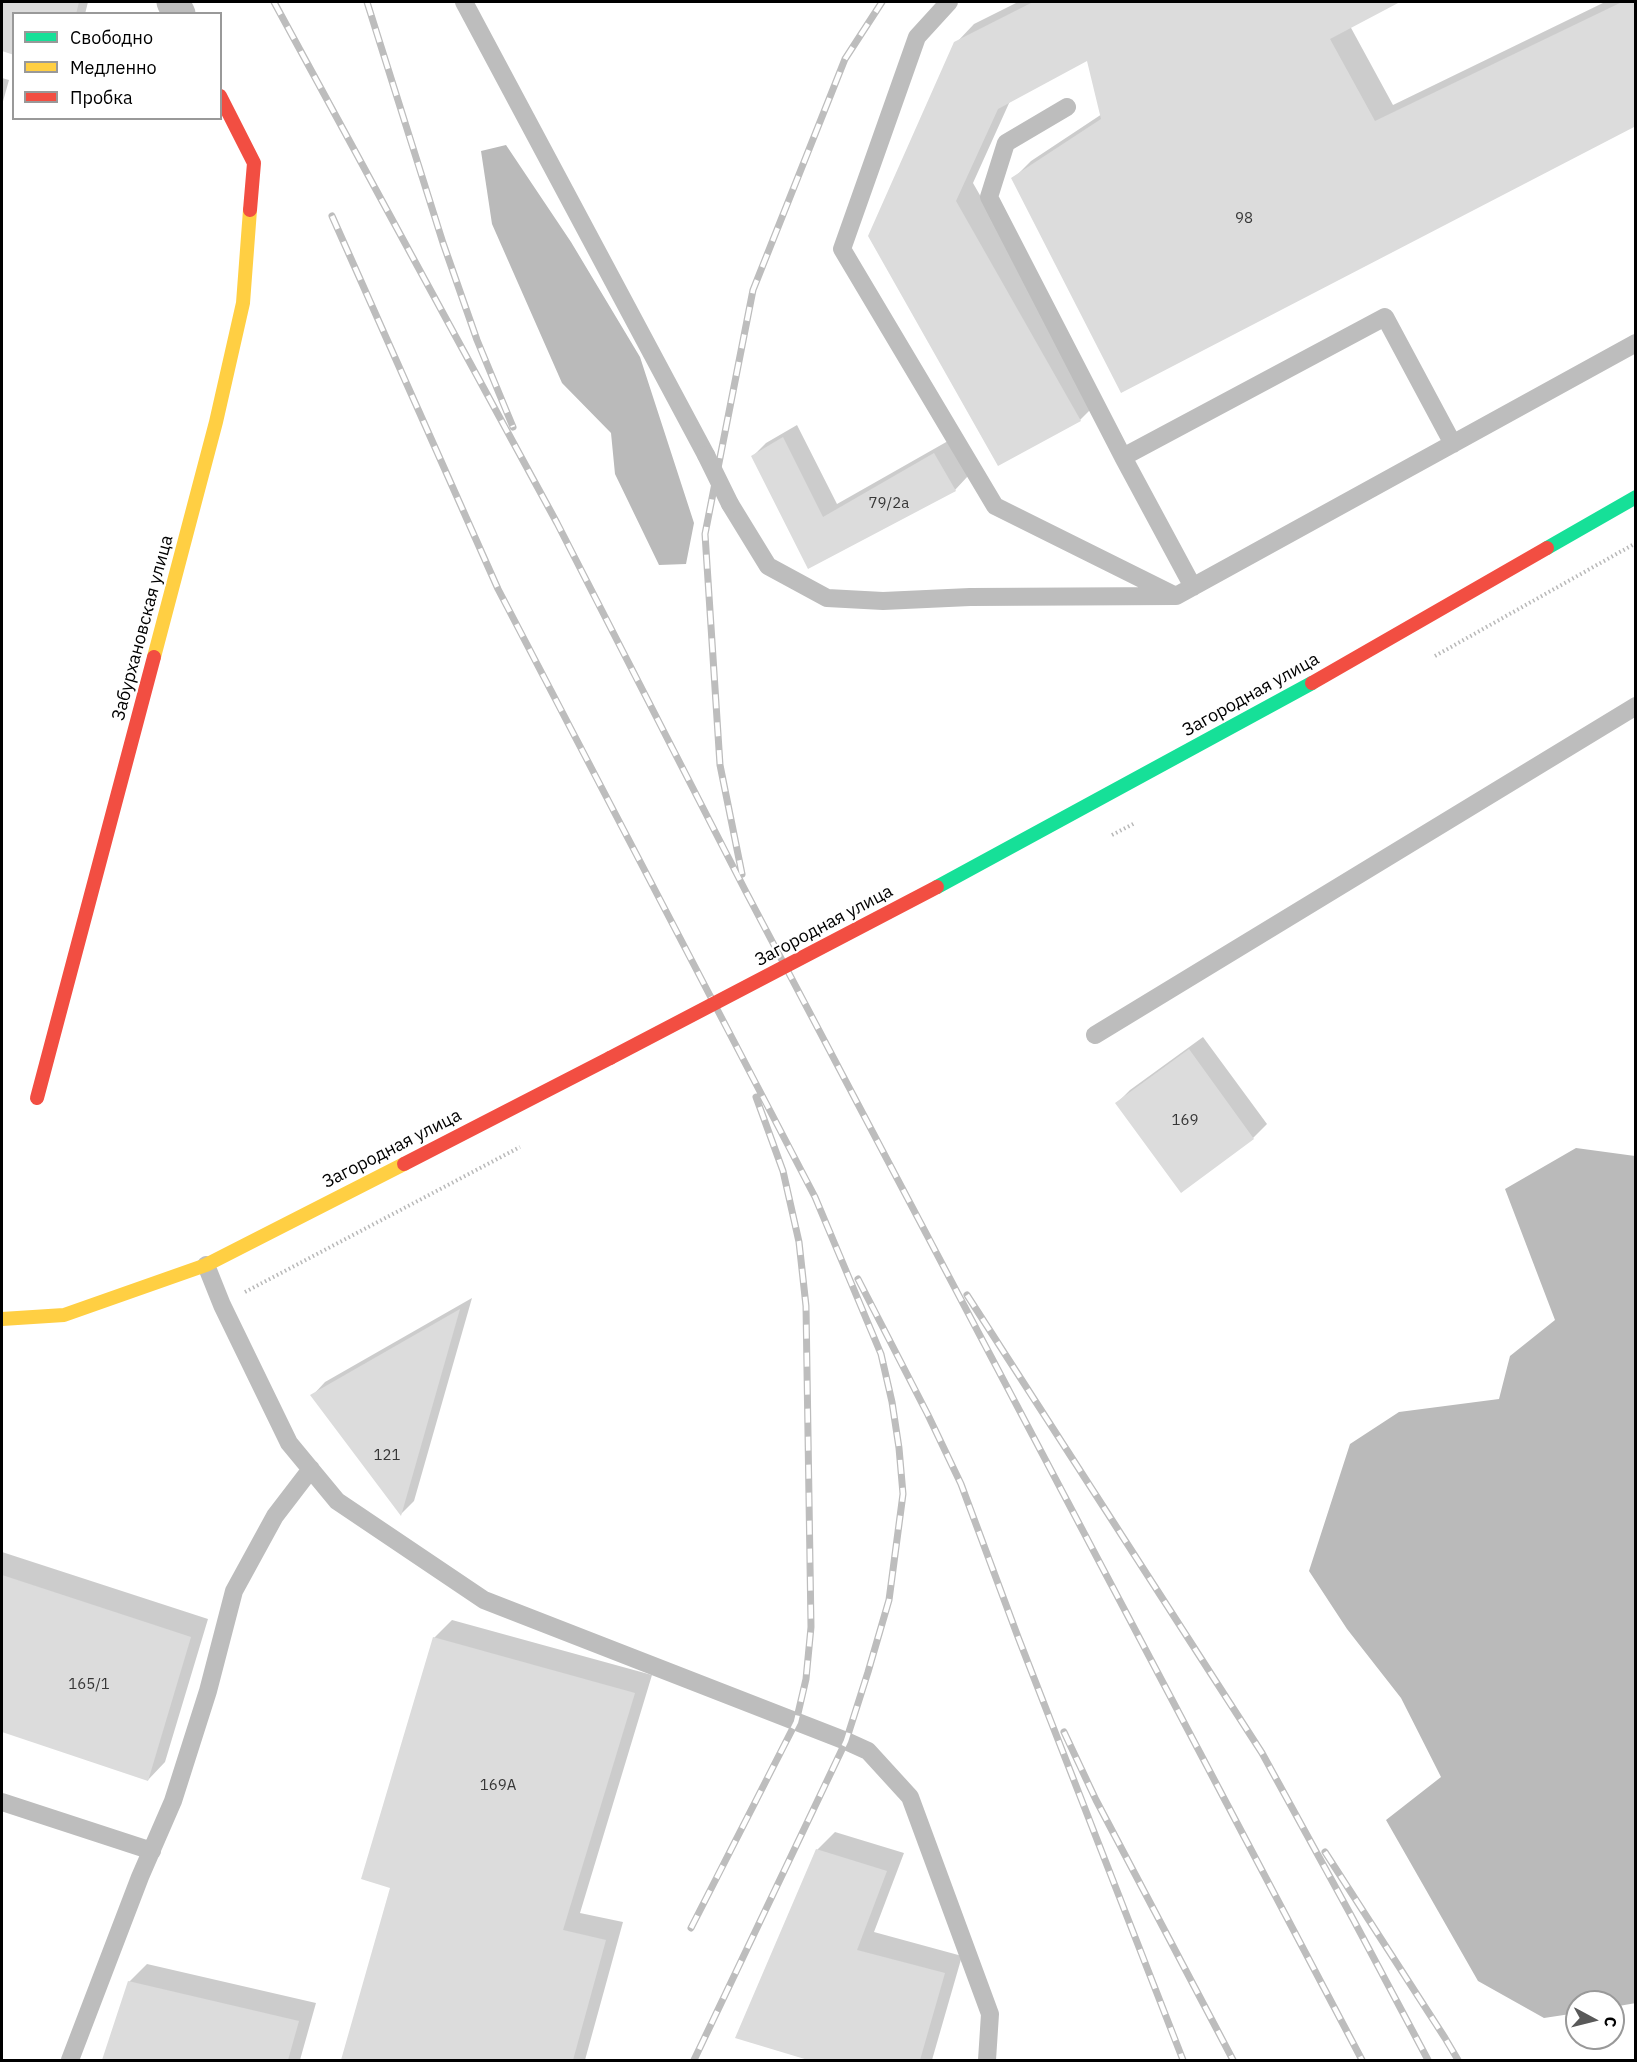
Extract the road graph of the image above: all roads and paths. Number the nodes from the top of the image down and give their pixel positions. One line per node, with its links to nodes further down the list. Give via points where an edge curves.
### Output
1 (464, 2): 9 (lane, bridge, via 730,504 768,566 827,598 883,601)
2 (949, 2): 9 (lane, via 917,37 842,249 995,506)
3 (222, 100): 12 (main road, Забурхановская улица, via 254,163 243,303)
4 (1067, 107): 7 (lane, via 1006,143 989,197)
5 (1635, 343): 6 (lane)
6 (1453, 444): 7 (lane, via 1385,317); 9 (lane)
7 (1123, 457): 9 (lane)
8 (1635, 497): 13 (main road, Загородная улица, bridge, via 1300,690 937,887)
9 (1184, 592)
10 (1635, 706): 11 (lane)
11 (1095, 1035)
12 (37, 1098)
13 (206, 1265): 14 (main road, Загородная улица, via 64,1316); 15 (lane, via 288,1443)
14 (2, 1319)
15 (311, 1469): 17 (lane, via 275,1516 234,1590 205,1702 173,1802); 19 (lane, via 337,1501 484,1600 868,1751 910,1797 990,2014)
16 (2, 1802): 17 (lane)
17 (152, 1851): 18 (lane)
18 (69, 2061)
19 (987, 2061)

